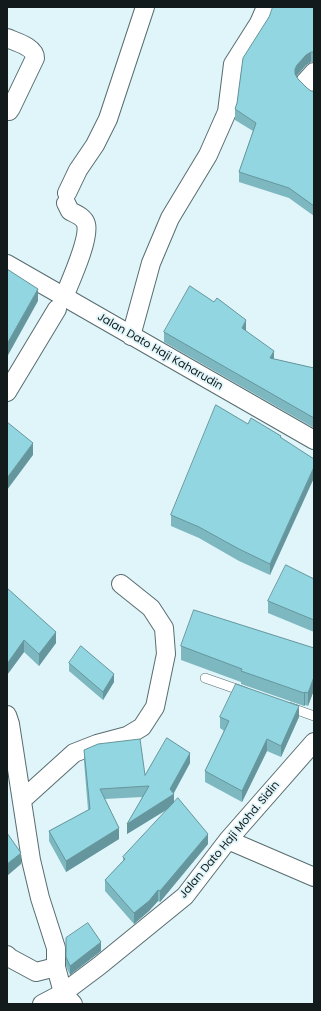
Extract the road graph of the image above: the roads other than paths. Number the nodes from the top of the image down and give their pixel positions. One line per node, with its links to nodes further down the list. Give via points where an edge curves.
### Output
1 (145, 7): 8 (street, via 108,119 78,170 67,198 70,211 79,215 86,224 86,237)
2 (266, 7): 9 (street, via 234,64 227,112 208,155 170,218 151,263)
3 (7, 38): 6 (street, via 35,54 11,108)
4 (314, 72): 5 (street, via 305,82)
5 (314, 91)
6 (7, 111)
7 (7, 264): 8 (street, Jalan Dato Haji Kaharudin)
8 (61, 303): 9 (street, Jalan Dato Haji Kaharudin); 10 (street)
9 (131, 336): 11 (street, Jalan Dato Haji Kaharudin)
10 (7, 392)
11 (314, 440)
12 (121, 584): 19 (street, via 151,608 164,628 166,654 155,707 142,727 127,736 74,753)
13 (205, 678): 14 (lane)
14 (256, 696)
15 (278, 703): 17 (lane)
16 (7, 715): 19 (street)
17 (314, 716)
18 (314, 742): 20 (street, Jalan Dato Haji Mohd. Sidin)
19 (22, 800): 23 (street, via 31,860 56,948)
20 (228, 840): 21 (street); 24 (street, Jalan Dato Haji Mohd. Sidin, via 185,896 99,966)
21 (314, 877)
22 (7, 955): 23 (street, via 36,972)
23 (56, 967): 24 (street)
24 (68, 998): 25 (street, Jalan Dato Haji Mohd. Sidin)
25 (43, 1003)

